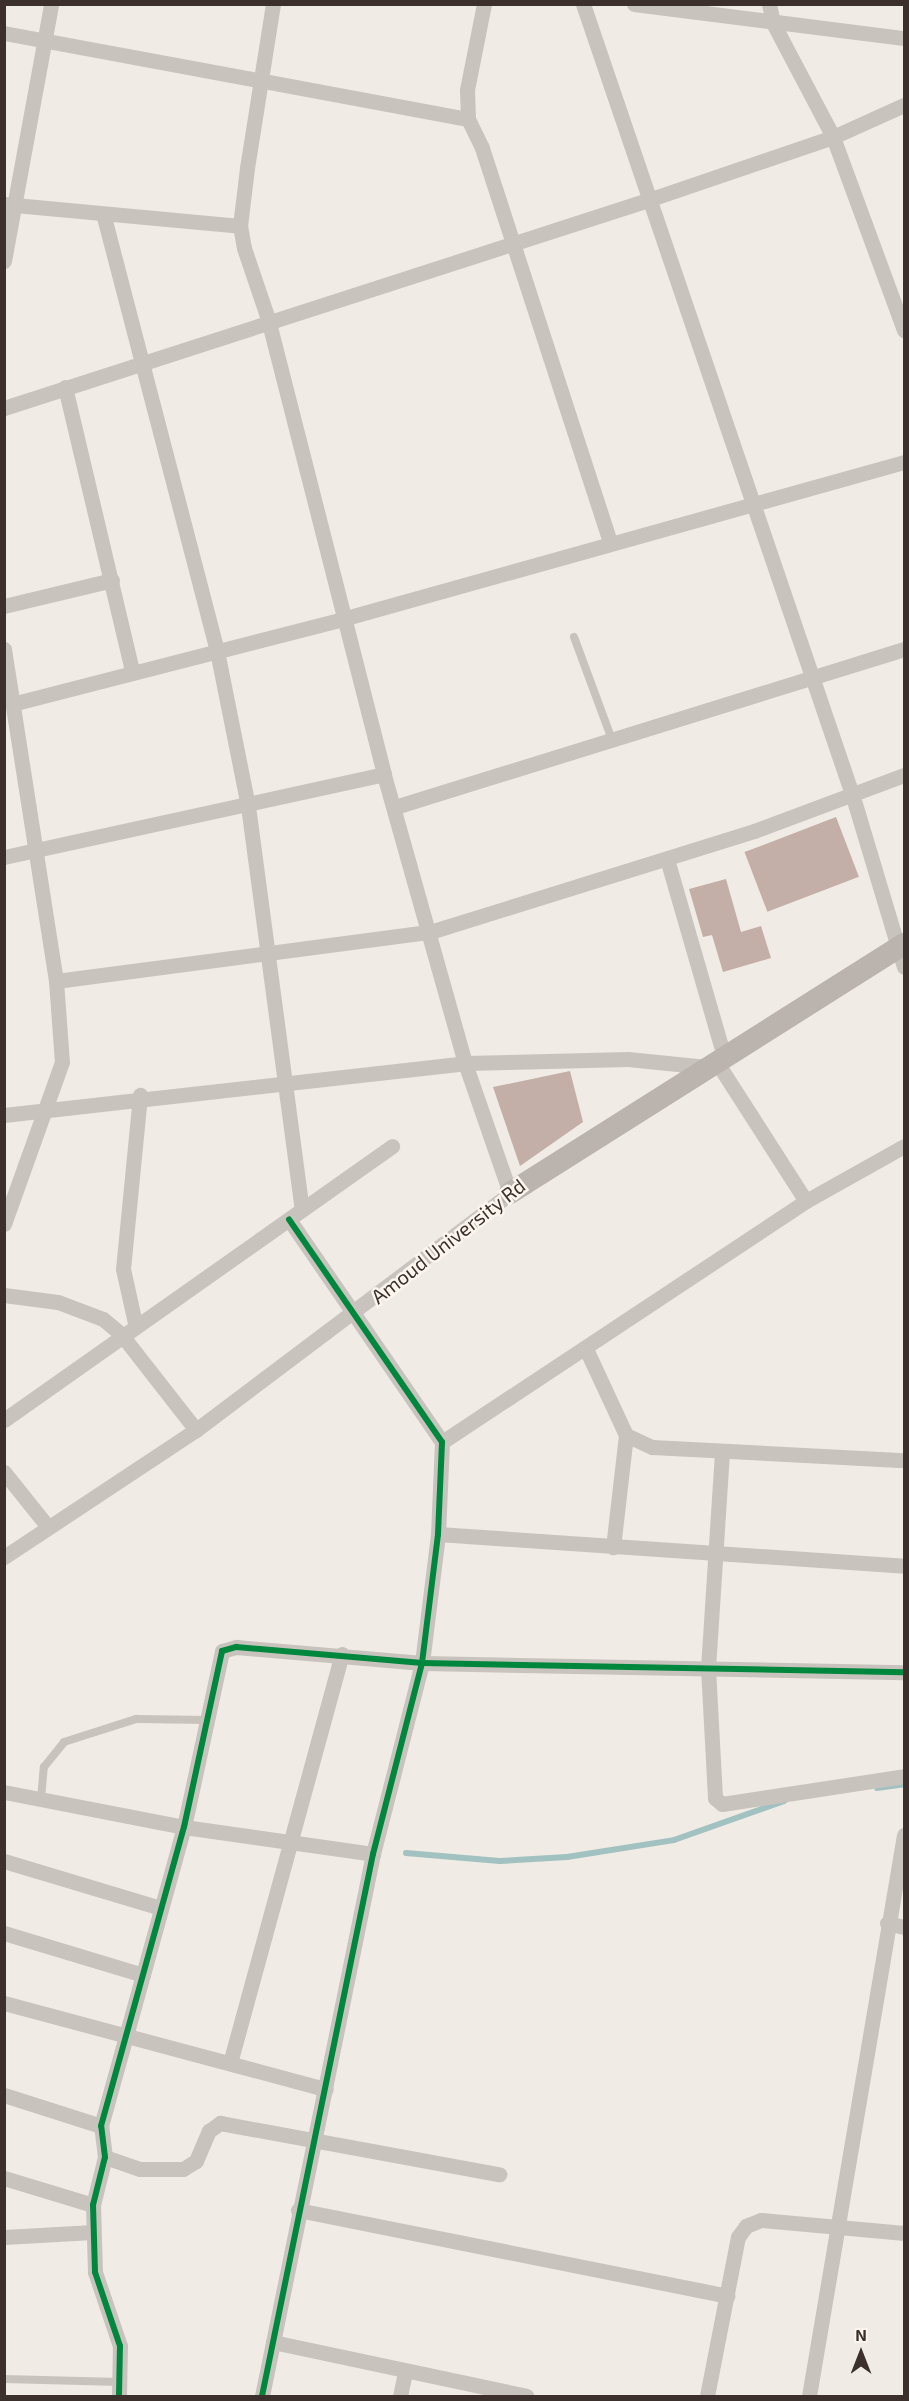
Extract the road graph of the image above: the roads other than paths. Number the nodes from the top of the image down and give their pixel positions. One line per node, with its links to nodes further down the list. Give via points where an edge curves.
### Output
1 (51, 4): 10 (street)
2 (273, 4): 11 (street)
3 (484, 4): 13 (street, via 467,90)
4 (583, 4): 15 (street)
5 (634, 4): 7 (street)
6 (769, 4): 7 (street)
7 (773, 23): 9 (street); 14 (street)
8 (4, 33): 10 (street)
9 (904, 38)
10 (46, 40): 11 (street); 16 (street)
11 (260, 82): 13 (street); 18 (street)
12 (904, 105): 14 (street)
13 (468, 119): 19 (street)
14 (833, 137): 15 (street); 22 (street)
15 (651, 199): 19 (street); 27 (street)
16 (9, 204): 17 (street); 20 (street)
17 (104, 217): 18 (street); 23 (street)
18 (240, 225): 21 (street)
19 (514, 242): 21 (street); 28 (street)
20 (4, 261)
21 (268, 319): 23 (street); 31 (street)
22 (904, 330)
23 (140, 363): 24 (street); 35 (street)
24 (65, 387): 25 (street); 29 (street)
25 (4, 408)
26 (904, 462): 27 (street)
27 (749, 503): 28 (street); 37 (street)
28 (610, 542): 31 (street)
29 (112, 580): 30 (street); 36 (street)
30 (4, 606)
31 (346, 618): 35 (street); 40 (street)
32 (574, 637): 39 (lane)
33 (4, 649): 38 (street)
34 (904, 649): 37 (street)
35 (217, 651): 36 (street); 43 (street)
36 (132, 670): 38 (street)
37 (811, 677): 39 (street); 42 (street)
38 (12, 704): 45 (street)
39 (612, 741): 44 (street)
40 (384, 774): 43 (street); 44 (street)
41 (904, 775): 42 (street)
42 (852, 797): 47 (street); 49 (street)
43 (248, 806): 45 (street); 50 (street)
44 (395, 807): 48 (street)
45 (32, 850): 46 (street); 51 (street)
46 (4, 857)
47 (667, 859): 48 (street); 52 (street)
48 (430, 932): 50 (street); 53 (street)
49 (902, 953): 52 (street, Amoud University Rd)
50 (271, 957): 51 (street); 54 (street)
51 (56, 981): 56 (street, via 62,1062)
52 (716, 1061): 53 (street); 60 (street, Amoud University Rd); 61 (street)
53 (465, 1063): 54 (street); 60 (street)
54 (282, 1080): 55 (street); 62 (street)
55 (140, 1095): 56 (street); 67 (street, via 123,1269)
56 (47, 1109): 57 (street); 64 (street)
57 (4, 1115)
58 (392, 1146): 62 (street)
59 (904, 1146): 61 (street)
60 (510, 1193): 66 (street, Amoud University Rd)
61 (806, 1201): 69 (street)
62 (302, 1209): 63 (street)
63 (289, 1219): 66 (street); 67 (street)
64 (4, 1224)
65 (4, 1295): 68 (street, via 83,1309)
66 (352, 1316): 71 (street, Amoud University Rd); 73 (street)
67 (135, 1323): 68 (street)
68 (122, 1334): 70 (street); 71 (street)
69 (587, 1351): 72 (street); 73 (street)
70 (4, 1420)
71 (196, 1430): 77 (street, Amoud University Rd)
72 (626, 1435): 74 (street, via 652,1447); 79 (street)
73 (442, 1442): 78 (street)
74 (722, 1452): 75 (street); 80 (street)
75 (904, 1460)
76 (4, 1472): 77 (street)
77 (48, 1527): 81 (street, Amoud University Rd)
78 (438, 1534): 79 (street); 84 (street)
79 (613, 1547): 80 (street)
80 (715, 1554): 82 (street); 85 (street)
81 (4, 1557)
82 (904, 1566)
83 (342, 1654): 84 (street); 87 (street, via 236,1647 222,1651); 93 (street)
84 (422, 1663): 85 (street); 94 (street)
85 (708, 1668): 86 (street); 88 (street, via 715,1798 722,1804)
86 (904, 1672)
87 (208, 1720): 90 (lane, via 136,1719 64,1742 44,1767); 91 (street)
88 (904, 1776)
89 (4, 1792): 90 (street)
90 (41, 1799): 91 (street)
91 (184, 1827): 93 (street); 96 (street)
92 (904, 1835): 97 (street)
93 (294, 1839): 94 (street); 103 (street)
94 (373, 1854): 104 (street)
95 (4, 1861): 96 (street)
96 (161, 1908): 100 (street)
97 (887, 1923): 98 (street); 113 (street)
98 (904, 1927)
99 (4, 1934): 100 (street)
100 (143, 1976): 102 (street)
101 (4, 2003): 102 (street)
102 (127, 2034): 103 (street); 106 (street)
103 (230, 2063): 104 (street)
104 (326, 2089): 107 (street)
105 (4, 2095): 106 (street)
106 (101, 2126): 108 (street)
107 (314, 2139): 108 (street, via 220,2123 209,2131 196,2161 183,2169 140,2169); 109 (street); 112 (street)
108 (105, 2157): 111 (street)
109 (500, 2174)
110 (4, 2178): 111 (street)
111 (93, 2205): 114 (street)
112 (298, 2210): 117 (street); 118 (street)
113 (837, 2224): 115 (street); 117 (street, via 761,2220 746,2226 738,2237); 126 (street)
114 (93, 2232): 116 (street); 121 (street, via 94,2272 120,2346)
115 (904, 2232)
116 (4, 2237)
117 (727, 2296): 125 (street)
118 (273, 2342): 119 (street); 122 (street)
119 (405, 2373): 123 (street); 124 (street)
120 (4, 2379): 121 (lane)
121 (119, 2389)
122 (262, 2397)
123 (400, 2397)
124 (526, 2397)
125 (707, 2397)
126 (809, 2397)

